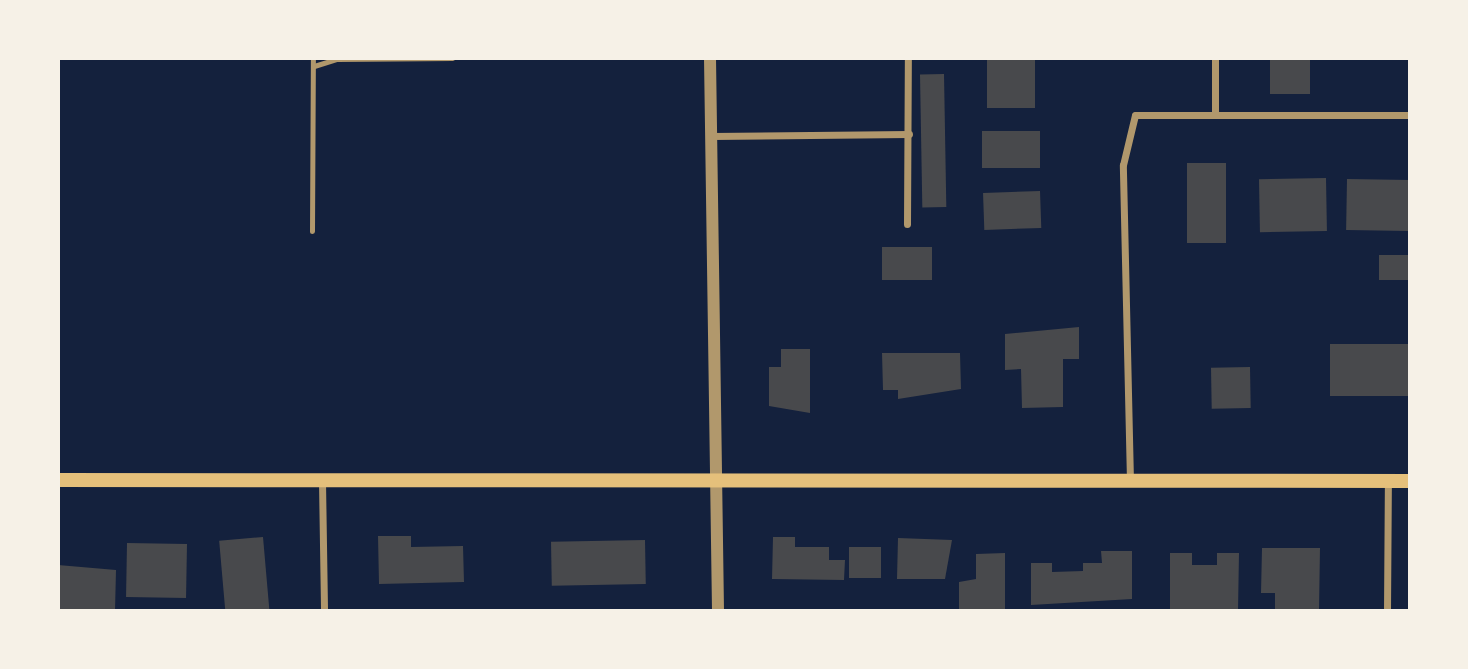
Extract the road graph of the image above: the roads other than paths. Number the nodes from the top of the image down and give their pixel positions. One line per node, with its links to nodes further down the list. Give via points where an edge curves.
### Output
1 (313, 58): 6 (lane)
2 (452, 58): 6 (lane, via 337,59)
3 (710, 58): 10 (street)
4 (908, 58): 9 (street)
5 (1215, 58): 7 (street)
6 (314, 66): 12 (lane)
7 (1215, 115): 8 (street); 15 (street, via 1136,115 1123,165)
8 (1410, 115)
9 (909, 134): 10 (street); 11 (street)
10 (712, 136): 18 (street)
11 (907, 224)
12 (312, 231)
13 (58, 480): 14 (main road)
14 (322, 480): 18 (main road); 19 (street)
15 (1130, 481): 16 (main road); 18 (main road)
16 (1388, 481): 17 (main road); 21 (street)
17 (1410, 481)
18 (716, 482): 20 (street)
19 (324, 611)
20 (718, 611)
21 (1387, 611)

